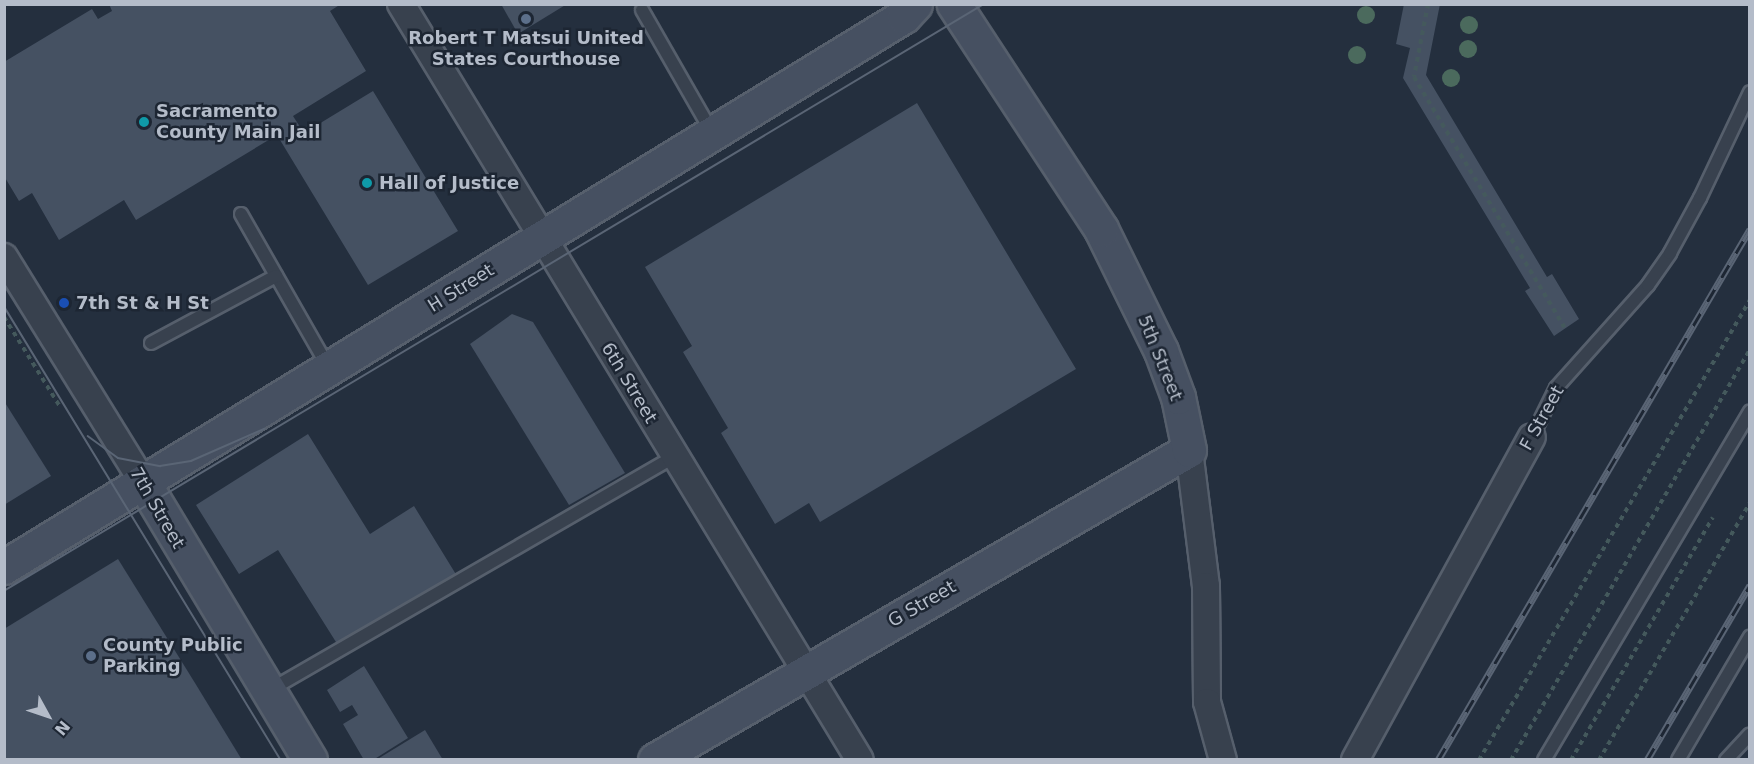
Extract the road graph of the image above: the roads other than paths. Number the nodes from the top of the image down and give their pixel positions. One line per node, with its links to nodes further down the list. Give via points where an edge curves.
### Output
1 (401, 4): 8 (street, 6th Street)
2 (915, 4): 6 (main road, H Street, via 904,16)
3 (954, 4): 15 (main road, 5th Street, via 1101,229 1161,351 1178,398)
4 (642, 10): 6 (lane)
5 (1749, 92): 14 (lane, F Street, via 1701,198 1670,253 1648,285 1556,388)
6 (712, 133): 8 (main road, H Street)
7 (242, 214): 10 (lane)
8 (543, 238): 12 (main road, H Street); 16 (street, 6th Street)
9 (4, 257): 17 (street, 7th Street)
10 (276, 276): 11 (lane); 12 (lane)
11 (151, 343)
12 (330, 369): 17 (main road, H Street)
13 (1749, 411): 28 (lane)
14 (1532, 437): 27 (street, F Street)
15 (1189, 450): 20 (main road, G Street); 26 (street, 5th Street, via 1206,585 1207,702)
16 (674, 457): 20 (street, 6th Street); 21 (lane)
17 (143, 483): 18 (main road, H Street); 21 (main road, 7th Street)
18 (4, 567)
19 (1749, 637): 29 (lane)
20 (807, 671): 24 (main road, G Street); 25 (street, 6th Street)
21 (269, 691): 23 (main road, 7th Street)
22 (1749, 734): 30 (lane)
23 (310, 759)
24 (655, 759)
25 (860, 759)
26 (1223, 759)
27 (1354, 759)
28 (1544, 759)
29 (1678, 759)
30 (1726, 759)

